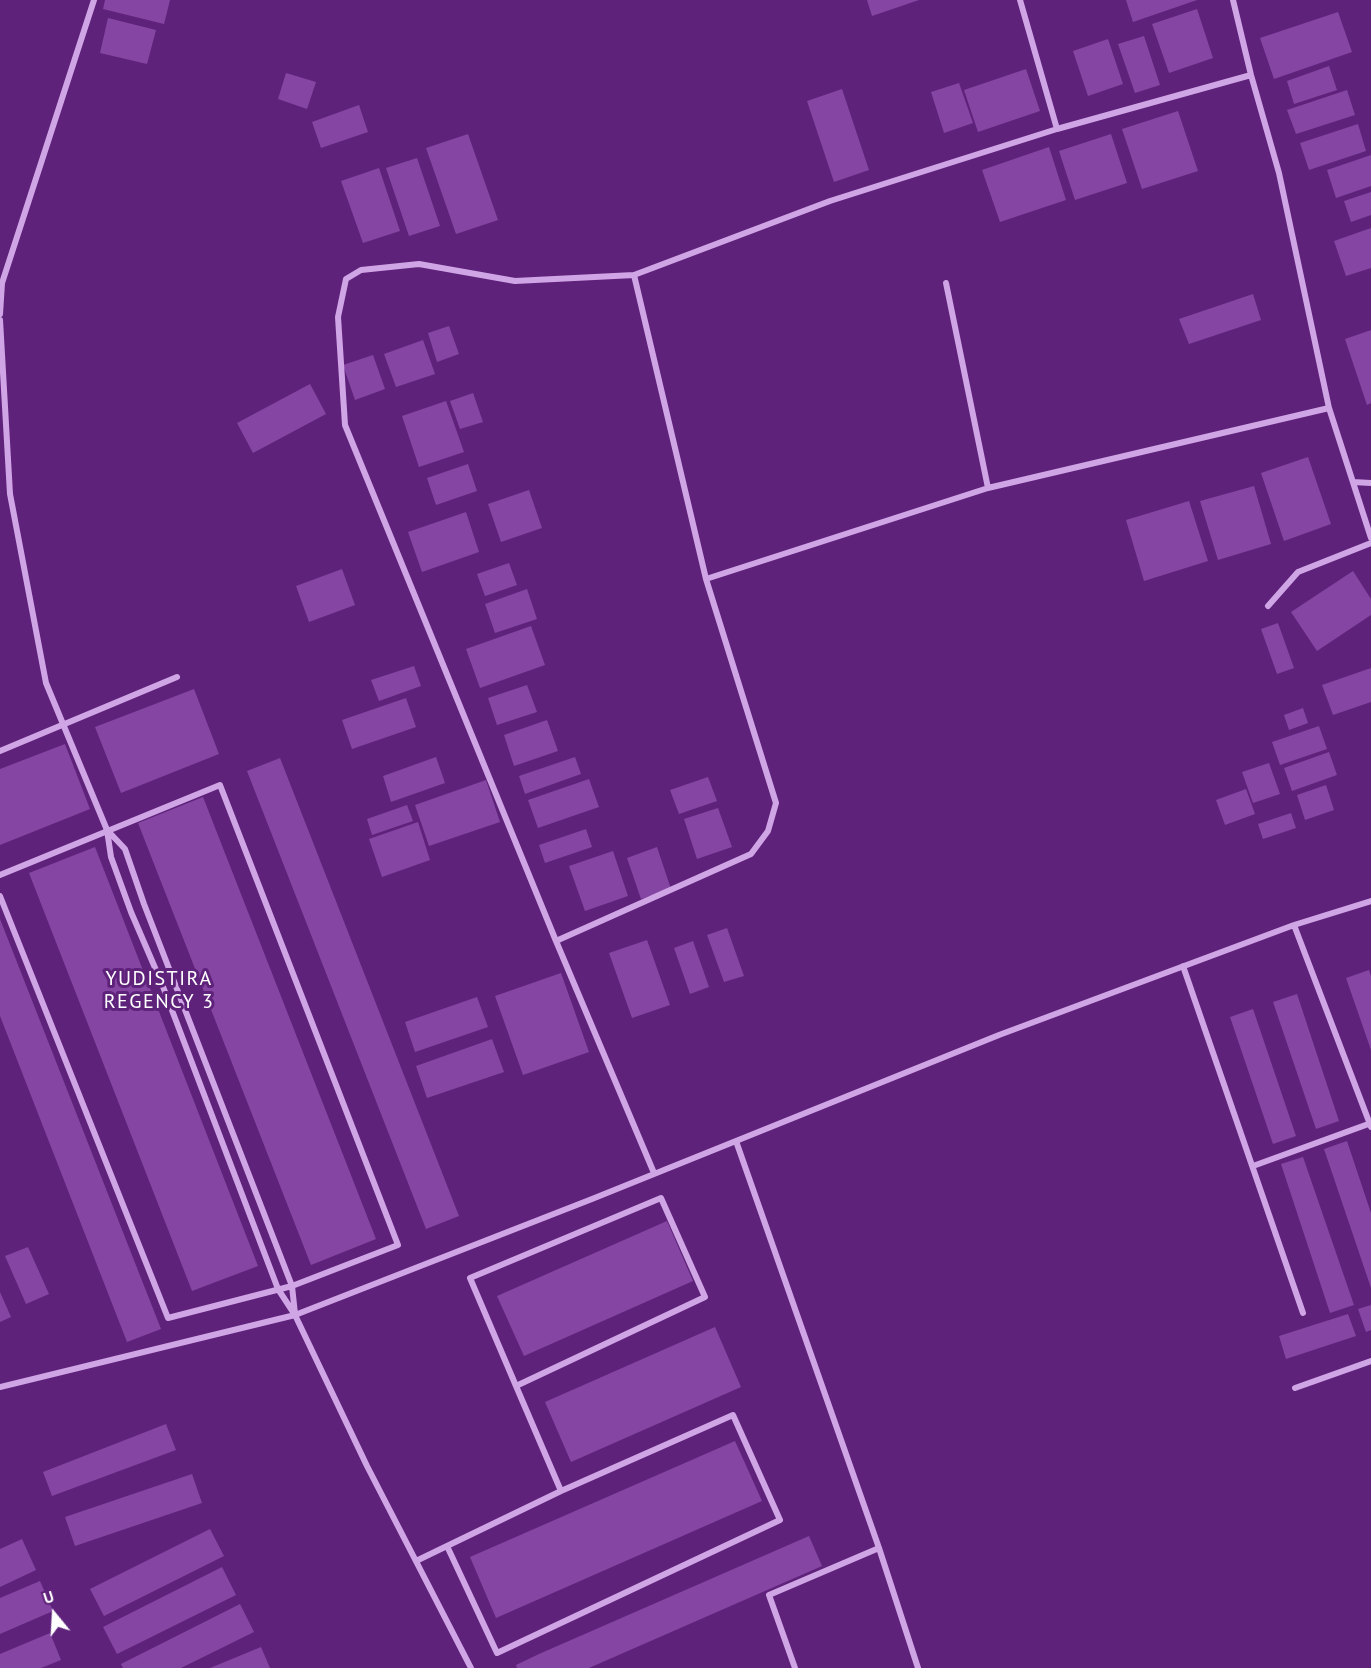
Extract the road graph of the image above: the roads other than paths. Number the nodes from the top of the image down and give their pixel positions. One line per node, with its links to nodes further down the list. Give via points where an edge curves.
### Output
1 (94, 0): 7 (street)
2 (1020, 0): 5 (street)
3 (1233, 0): 4 (street)
4 (1251, 75): 5 (street); 11 (street, via 1280,173)
5 (1057, 129): 6 (street, via 830,201)
6 (634, 275): 17 (street); 29 (street, via 515,281 419,264 361,270 346,279 338,317 345,425)
7 (1, 283): 9 (street)
8 (946, 283): 14 (street)
9 (0, 314)
10 (0, 320): 20 (street, via 10,494 46,683)
11 (1329, 408): 12 (street); 14 (street)
12 (1353, 482): 13 (street); 15 (street)
13 (1371, 483)
14 (988, 488): 17 (street)
15 (1371, 538)
16 (1371, 543): 18 (street, via 1298,572)
17 (706, 579): 29 (street, via 776,803 768,831 751,854)
18 (1268, 606)
19 (177, 677): 20 (street)
20 (64, 726): 21 (street); 22 (street)
21 (0, 751)
22 (107, 830): 23 (street); 26 (street, via 125,849); 27 (street, via 111,857); 39 (street, via 220,784 398,1245)
23 (0, 875)
24 (0, 896): 40 (street, via 168,1318)
25 (1371, 901): 28 (street)
26 (144, 904): 27 (street); 31 (street)
27 (131, 912): 32 (street)
28 (1294, 925): 30 (street); 33 (street)
29 (556, 941): 38 (street)
30 (1183, 966): 34 (street); 37 (street)
31 (195, 1034): 32 (street); 35 (street)
32 (182, 1039): 36 (street)
33 (1371, 1125): 37 (street)
34 (736, 1141): 38 (street); 49 (street)
35 (243, 1160): 36 (street); 39 (street)
36 (231, 1166): 40 (street)
37 (1253, 1166): 41 (street)
38 (654, 1173): 42 (street)
39 (292, 1286): 40 (street); 42 (street)
40 (278, 1289): 42 (street)
41 (1303, 1313)
42 (295, 1315): 45 (street); 50 (street)
43 (1371, 1361): 46 (street)
44 (516, 1386): 44 (street, via 470,1278 661,1198 705,1297); 47 (street)
45 (0, 1387)
46 (1295, 1388)
47 (561, 1491): 48 (street); 48 (street, via 733,1415 780,1520 497,1653)
48 (447, 1546): 50 (street)
49 (879, 1548): 52 (street, via 770,1595); 53 (street)
50 (416, 1561): 51 (street)
51 (471, 1668)
52 (795, 1668)
53 (918, 1668)

